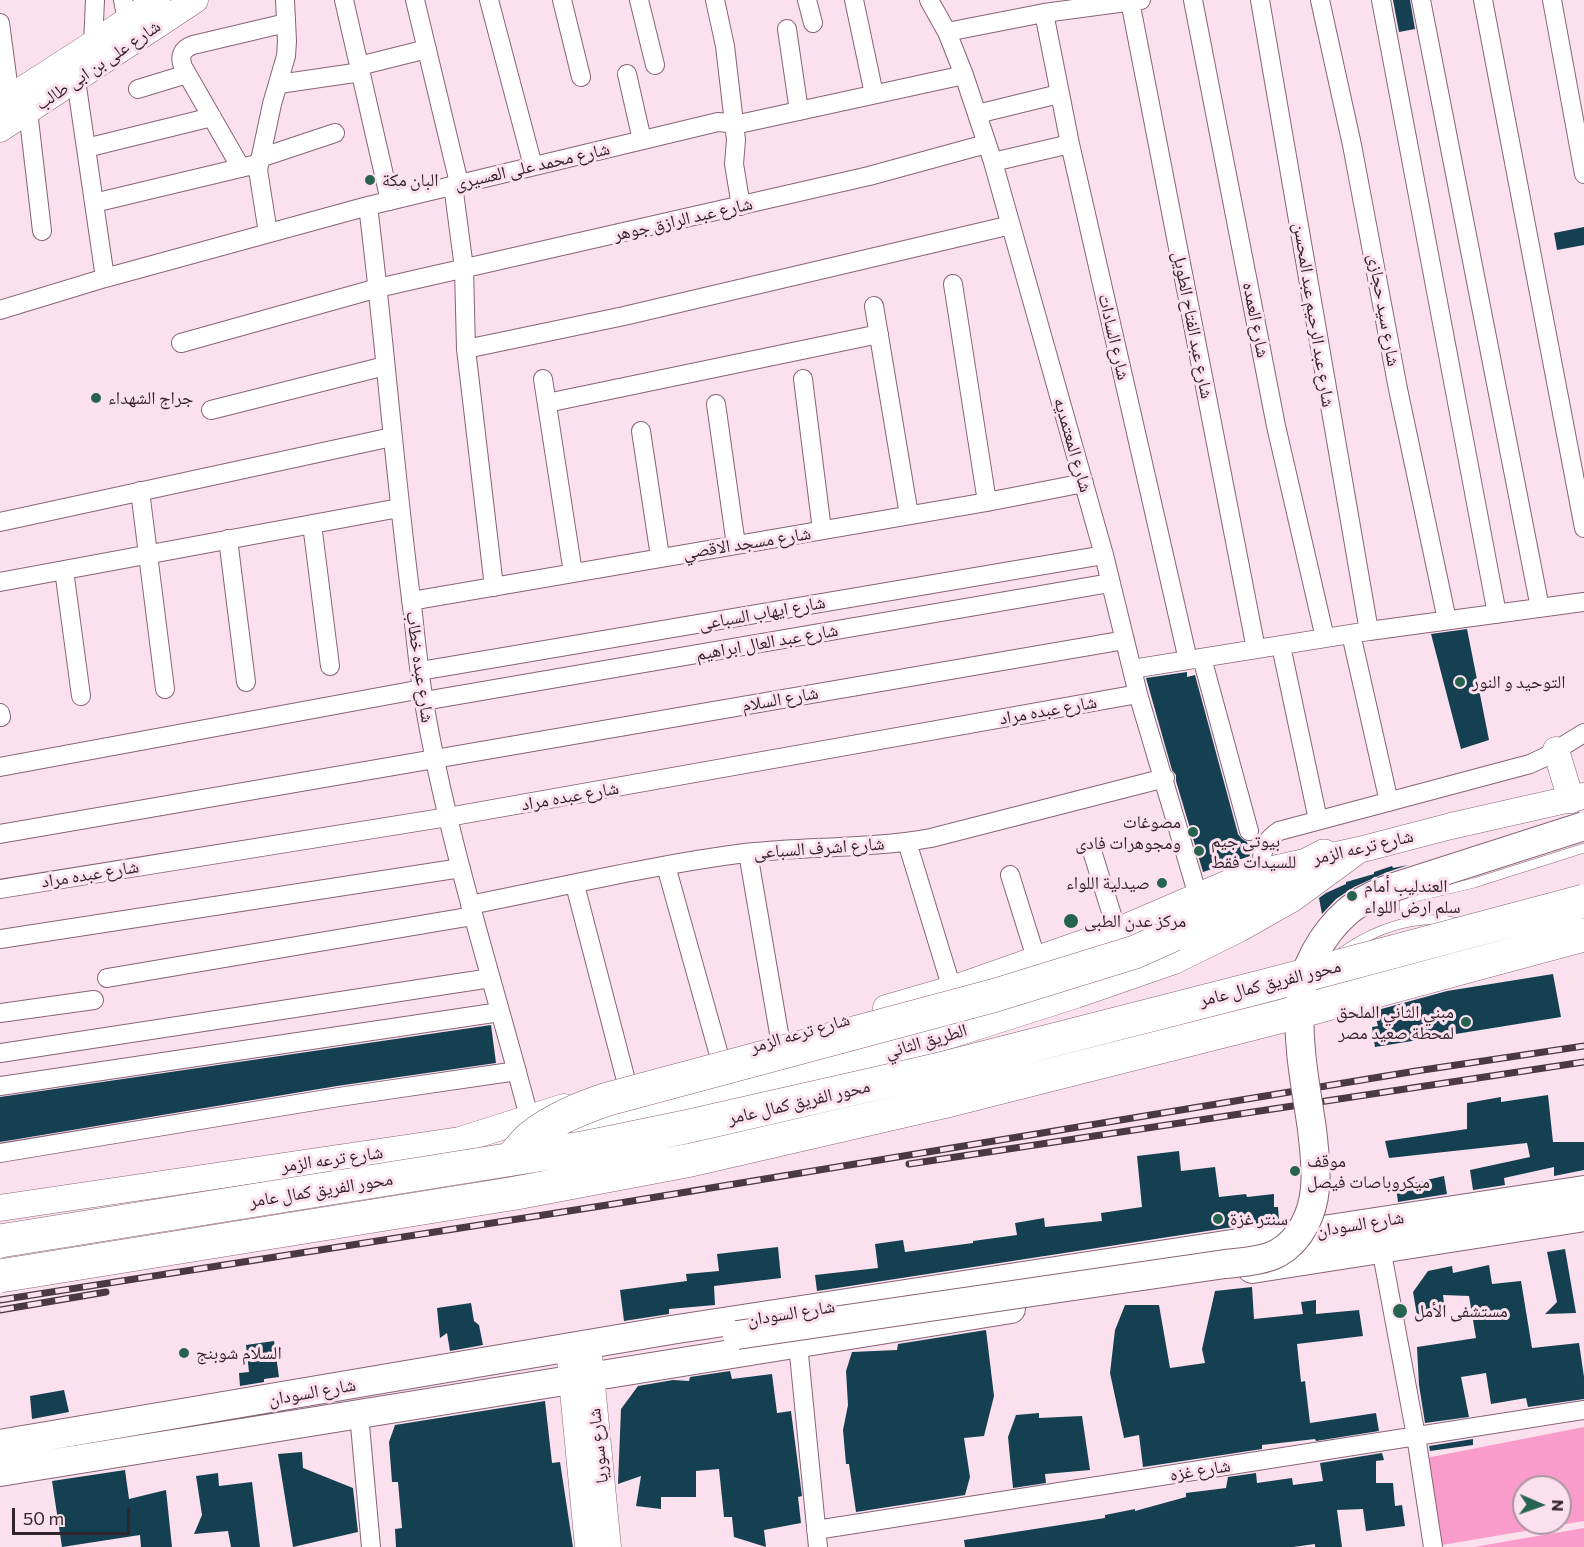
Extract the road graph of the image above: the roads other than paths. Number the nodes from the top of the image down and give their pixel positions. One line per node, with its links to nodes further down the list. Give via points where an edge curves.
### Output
1 (95, 0): 29 (street)
2 (157, 0): 22 (street, شارع على بن ابى طالب)
3 (195, 0): 37 (street, شارع على بن ابى طالب)
4 (285, 0): 25 (street)
5 (415, 0): 30 (street)
6 (491, 0): 55 (street)
7 (562, 0): 36 (street)
8 (639, 0): 31 (street)
9 (715, 0): 46 (street)
10 (807, 0): 26 (street)
11 (854, 0): 40 (street)
12 (929, 0): 28 (street, شارع المعتمديه)
13 (1193, 0): 107 (street, شارع العمده, via 1276,426)
14 (1260, 0): 106 (street, شارع عبد الرحيم عبد المحسن)
15 (1320, 0): 105 (street, شارع سيد حجازى)
16 (1381, 0): 104 (street)
17 (1421, 0): 103 (street)
18 (1483, 0): 89 (street)
19 (1552, 0): 56 (street)
20 (347, 1): 32 (street)
21 (1137, 1): 23 (street); 110 (street, شارع عبد الفتاح الطويل)
22 (125, 10): 29 (street, شارع على بن ابى طالب)
23 (1044, 13): 28 (street); 41 (street, شارع السادات)
24 (0, 23): 42 (street)
25 (286, 23): 33 (street, via 186,48 180,60); 38 (street, via 286,56)
26 (813, 23)
27 (787, 29): 43 (street)
28 (947, 32): 35 (street, شارع المعتمديه)
29 (93, 44): 42 (street, شارع على بن ابى طالب)
30 (427, 49): 32 (street); 57 (street)
31 (655, 65)
32 (360, 69): 38 (street); 58 (street)
33 (187, 74): 39 (street); 45 (street)
34 (627, 74): 49 (street)
35 (964, 75): 40 (street, شارع محمد على العسيرى); 44 (street, شارع المعتمديه)
36 (581, 77)
37 (76, 80): 42 (street, شارع على بن ابى طالب); 52 (street)
38 (279, 84): 54 (street)
39 (138, 89)
40 (874, 94): 43 (street, شارع محمد على العسيرى)
41 (1059, 94): 44 (street); 51 (street, شارع السادات)
42 (13, 104): 47 (street, شارع على بن ابى طالب); 63 (street)
43 (799, 111): 46 (street, شارع محمد على العسيرى)
44 (977, 114): 50 (street, شارع المعتمديه)
45 (212, 117): 52 (street); 54 (street)
46 (734, 124): 49 (street, شارع محمد على العسيرى, via 718,122); 61 (street, via 734,164)
47 (0, 129)
48 (335, 133): 54 (street)
49 (642, 140): 55 (street, شارع محمد على العسيرى)
50 (986, 144): 53 (street, شارع المعتمديه); 61 (street, شارع عبد الرازق جوهر)
51 (1070, 144): 53 (street); 111 (street, شارع السادات)
52 (86, 148): 59 (street)
53 (993, 162): 62 (street, شارع المعتمديه)
54 (254, 163): 59 (street); 64 (street)
55 (533, 166): 57 (street, شارع محمد على العسيرى)
56 (1584, 174)
57 (456, 184): 58 (street, شارع محمد على العسيرى); 65 (street)
58 (390, 201): 60 (street, شارع محمد على العسيرى)
59 (94, 204): 66 (street)
60 (368, 206): 64 (street, شارع محمد على العسيرى); 68 (street, شارع عبده خطاب)
61 (741, 206): 65 (street, شارع عبد الرازق جوهر)
62 (1011, 225): 73 (street); 82 (street, شارع المعتمديه)
63 (42, 231)
64 (268, 233): 66 (street, شارع محمد على العسيرى)
65 (464, 268): 68 (street, شارع عبد الرازق جوهر); 73 (street)
66 (105, 278): 70 (street, شارع محمد على العسيرى)
67 (953, 284): 84 (street)
68 (378, 288): 72 (street, شارع عبد الرازق جوهر); 74 (street, شارع عبده خطاب)
69 (874, 306): 71 (street)
70 (0, 310)
71 (879, 334): 77 (street); 86 (street)
72 (181, 343)
73 (466, 349): 100 (street)
74 (385, 366): 79 (street); 81 (street, شارع عبده خطاب)
75 (803, 378): 90 (street)
76 (543, 379): 77 (street)
77 (547, 403): 97 (street)
78 (716, 404): 92 (street)
79 (211, 410)
80 (641, 431): 95 (street)
81 (392, 437): 83 (street); 85 (street, شارع عبده خطاب)
82 (1084, 483): 84 (street, شارع مسجد الاقصي); 94 (street, شارع المعتمديه)
83 (140, 491): 87 (street); 93 (street)
84 (987, 502): 86 (street, شارع مسجد الاقصي)
85 (399, 508): 88 (street); 101 (street, شارع عبده خطاب)
86 (909, 515): 90 (street, شارع مسجد الاقصي)
87 (0, 522)
88 (312, 524): 91 (street); 112 (street)
89 (1584, 528)
90 (822, 530): 92 (street, شارع مسجد الاقصي)
91 (228, 539): 93 (street); 114 (street)
92 (736, 545): 95 (street, شارع مسجد الاقصي)
93 (147, 555): 96 (street); 116 (street)
94 (1104, 555): 99 (street, شارع المعتمديه); 115 (street, شارع ايهاب السباعى)
95 (660, 557): 97 (street, شارع مسجد الاقصي)
96 (64, 570): 98 (street); 118 (street)
97 (573, 573): 100 (street, شارع مسجد الاقصي)
98 (0, 582)
99 (1110, 583): 108 (street, شارع المعتمديه); 115 (street, شارع عبد العال ابراهيم)
100 (494, 587): 101 (street, شارع مسجد الاقصي)
101 (411, 601): 115 (street, شارع عبده خطاب)
102 (1584, 602): 103 (street)
103 (1540, 608): 104 (street)
104 (1497, 614): 105 (street)
105 (1448, 620): 106 (street)
106 (1360, 632): 107 (street); 125 (street, شارع عبد الرحيم عبد المحسن)
107 (1325, 638): 109 (street)
108 (1125, 640): 113 (street, شارع المعتمديه); 121 (street, شارع السلام)
109 (1281, 646): 110 (street); 127 (street)
110 (1256, 649): 111 (street)
111 (1195, 659): 113 (street); 129 (street, شارع السادات)
112 (330, 666)
113 (1132, 669): 117 (street, شارع المعتمديه)
114 (246, 682)
115 (422, 687): 121 (street, شارع عبده خطاب); 122 (street)
116 (165, 689)
117 (1138, 694): 123 (street, شارع المعتمديه); 126 (street, شارع عبده مراد)
118 (81, 696)
119 (1584, 733): 120 (street)
120 (1551, 754): 124 (street); 125 (street, via 1530,764)
121 (435, 758): 126 (street, شارع عبده خطاب); 130 (street, شارع السلام)
122 (0, 767)
123 (1165, 778): 131 (street, شارع اشرف السباعى); 143 (street, شارع المعتمديه)
124 (1577, 798): 133 (street, شارع ترعه الزمر)
125 (1389, 802): 127 (street)
126 (448, 817): 138 (street, شارع عبده خطاب); 142 (street, شارع عبده مراد)
127 (1318, 820): 139 (street, via 1279,831)
128 (1584, 826): 182 (main road, bridge, via 1391,888 1347,911 1326,936 1312,958 1300,1001 1315,1188 1304,1226 1280,1252 1268,1258 737,1335 708,1336)
129 (1249, 831)
130 (0, 834)
131 (907, 842): 135 (street, شارع اشرف السباعى); 155 (street)
132 (1584, 848): 146 (lane, via 1415,897 1404,902 1407,918)
133 (1359, 850): 136 (street, شارع ترعه الزمر); 167 (street, الطريق الثاني, via 1292,899 1239,929 1174,961 1076,995 941,1038 741,1091 501,1139)
134 (1092, 851): 147 (street)
135 (748, 853): 137 (street, شارع اشرف السباعى); 159 (street)
136 (1324, 856): 139 (street, شارع ترعه الزمر); 169 (highway, bridge, via 1135,952 996,995 608,1099 548,1126)
137 (666, 866): 141 (street, شارع اشرف السباعى); 161 (street)
138 (460, 868): 145 (street, شارع عبده خطاب); 149 (street)
139 (1271, 869): 143 (street, شارع ترعه الزمر)
140 (1010, 875): 152 (street)
141 (575, 885): 145 (street, شارع اشرف السباعى); 164 (street)
142 (0, 889)
143 (1198, 896): 147 (street, شارع ترعه الزمر)
144 (1584, 901): 169 (highway, محور الفريق كمال عامر, bridge, via 940,1069 656,1133)
145 (472, 911): 153 (street, شارع اشرف السباعى); 154 (street, شارع عبده خطاب)
146 (1415, 921): 148 (lane, via 1444,919); 165 (lane, via 1380,931 1318,968 1251,998)
147 (1117, 931): 152 (street, شارع ترعه الزمر)
148 (1498, 935)
149 (0, 939)
150 (1525, 940): 151 (lane)
151 (1582, 942): 180 (highway, محور الفريق كمال عامر, bridge, via 982,1092 691,1160 516,1193)
152 (1036, 958): 155 (street, شارع ترعه الزمر)
153 (107, 978)
154 (491, 978): 157 (street, شارع عبده خطاب); 160 (street)
155 (952, 989): 159 (street, شارع ترعه الزمر)
156 (94, 1000): 158 (street)
157 (500, 1012): 162 (street, شارع عبده خطاب); 163 (street)
158 (0, 1013)
159 (780, 1039): 161 (street, شارع ترعه الزمر)
160 (0, 1053)
161 (719, 1055): 164 (street, شارع ترعه الزمر)
162 (517, 1071): 166 (street, شارع عبده خطاب); 168 (street)
163 (0, 1086)
164 (627, 1088): 166 (street, شارع ترعه الزمر)
165 (869, 1095)
166 (529, 1117): 167 (street, شارع ترعه الزمر)
167 (460, 1140): 171 (street, شارع ترعه الزمر)
168 (0, 1153)
169 (512, 1158): 176 (highway, محور الفريق كمال عامر, bridge)
170 (567, 1173): 177 (lane, via 466,1208)
171 (222, 1175): 173 (street, شارع ترعه الزمر); 177 (street, via 203,1192 191,1224 199,1234)
172 (1584, 1190): 182 (main road, شارع السودان)
173 (76, 1197): 174 (street, شارع ترعه الزمر); 179 (street, via 122,1216 130,1232 128,1251)
174 (0, 1208)
175 (1584, 1217): 178 (main road, شارع السودان)
176 (0, 1241)
177 (232, 1248): 179 (lane)
178 (1381, 1248): 183 (main road, شارع السودان); 188 (street)
179 (98, 1270): 181 (lane)
180 (0, 1275)
181 (0, 1286)
182 (671, 1330): 184 (main road, شارع السودان)
183 (798, 1344): 185 (main road, شارع السودان); 191 (street)
184 (579, 1347): 185 (street, شارع سوريا); 189 (main road, شارع السودان)
185 (582, 1378): 187 (main road, شارع السودان); 193 (street, شارع سوريا); 194 (street, شارع سوريا)
186 (1584, 1410): 188 (street, شارع غزه)
187 (359, 1414): 190 (main road, شارع السودان); 192 (street)
188 (1416, 1436): 191 (street, شارع غزه); 195 (street)
189 (0, 1444)
190 (0, 1472)
191 (817, 1538)
192 (371, 1547)
193 (588, 1547)
194 (608, 1547)
195 (1433, 1547)

